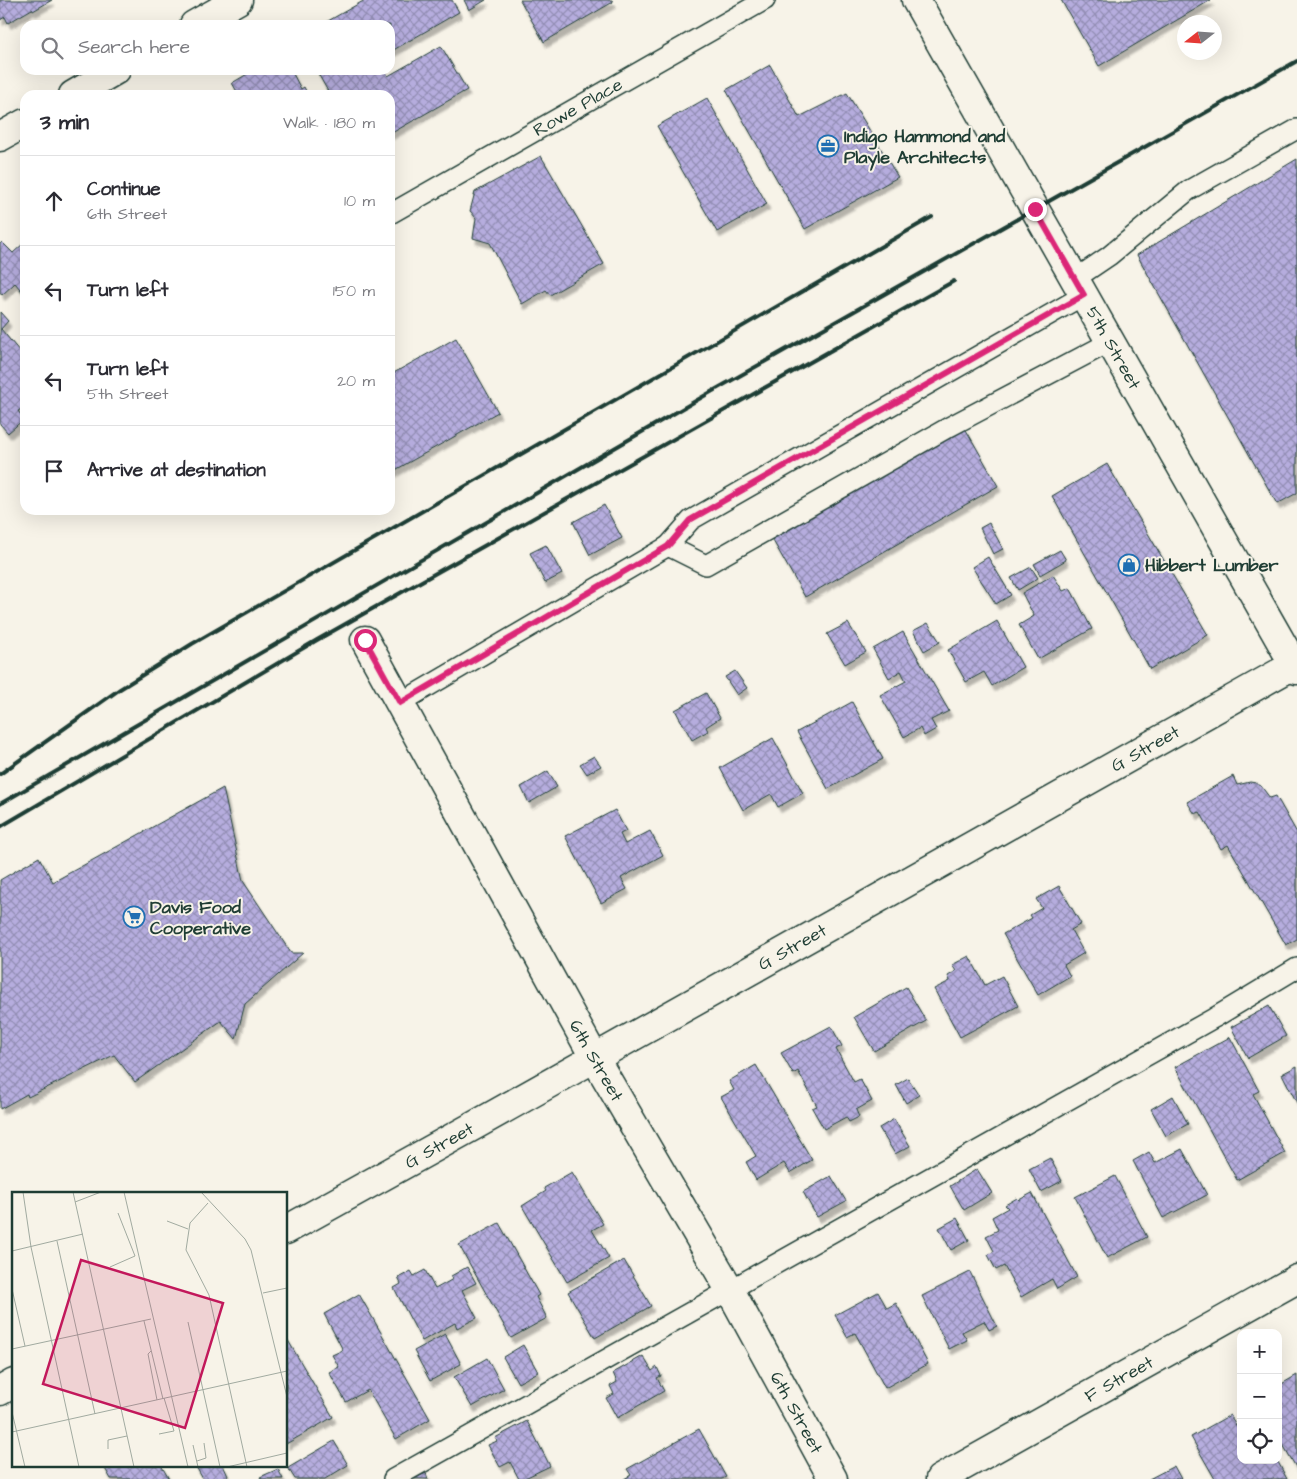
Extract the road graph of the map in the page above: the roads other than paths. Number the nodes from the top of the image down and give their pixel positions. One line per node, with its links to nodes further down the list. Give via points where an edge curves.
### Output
1 (238, 0): 4 (street)
2 (765, 0): 10 (lane, Rowe Place)
3 (916, 0): 11 (street, 5th Street)
4 (203, 20)
5 (107, 75): 6 (street)
6 (82, 90)
7 (20, 125): 9 (street)
8 (1297, 129): 11 (lane, via 1189,190 1109,256)
9 (0, 137)
10 (395, 211)
11 (1079, 287): 12 (street, 5th Street); 13 (lane, via 690,520)
12 (1110, 342): 13 (lane, via 949,427 706,565); 15 (street, 5th Street)
13 (668, 546): 16 (lane)
14 (365, 640): 16 (street, 6th Street)
15 (1296, 666): 18 (street, G Street)
16 (400, 703): 18 (street, 6th Street)
17 (1297, 968): 21 (lane)
18 (594, 1057): 19 (street, G Street); 21 (street, 6th Street)
19 (288, 1229)
20 (1297, 1279): 26 (street, F Street)
21 (730, 1290): 24 (lane); 25 (street, 6th Street)
22 (12, 1384): 23 (street)
23 (0, 1391)
24 (393, 1479)
25 (833, 1479)
26 (940, 1479)

